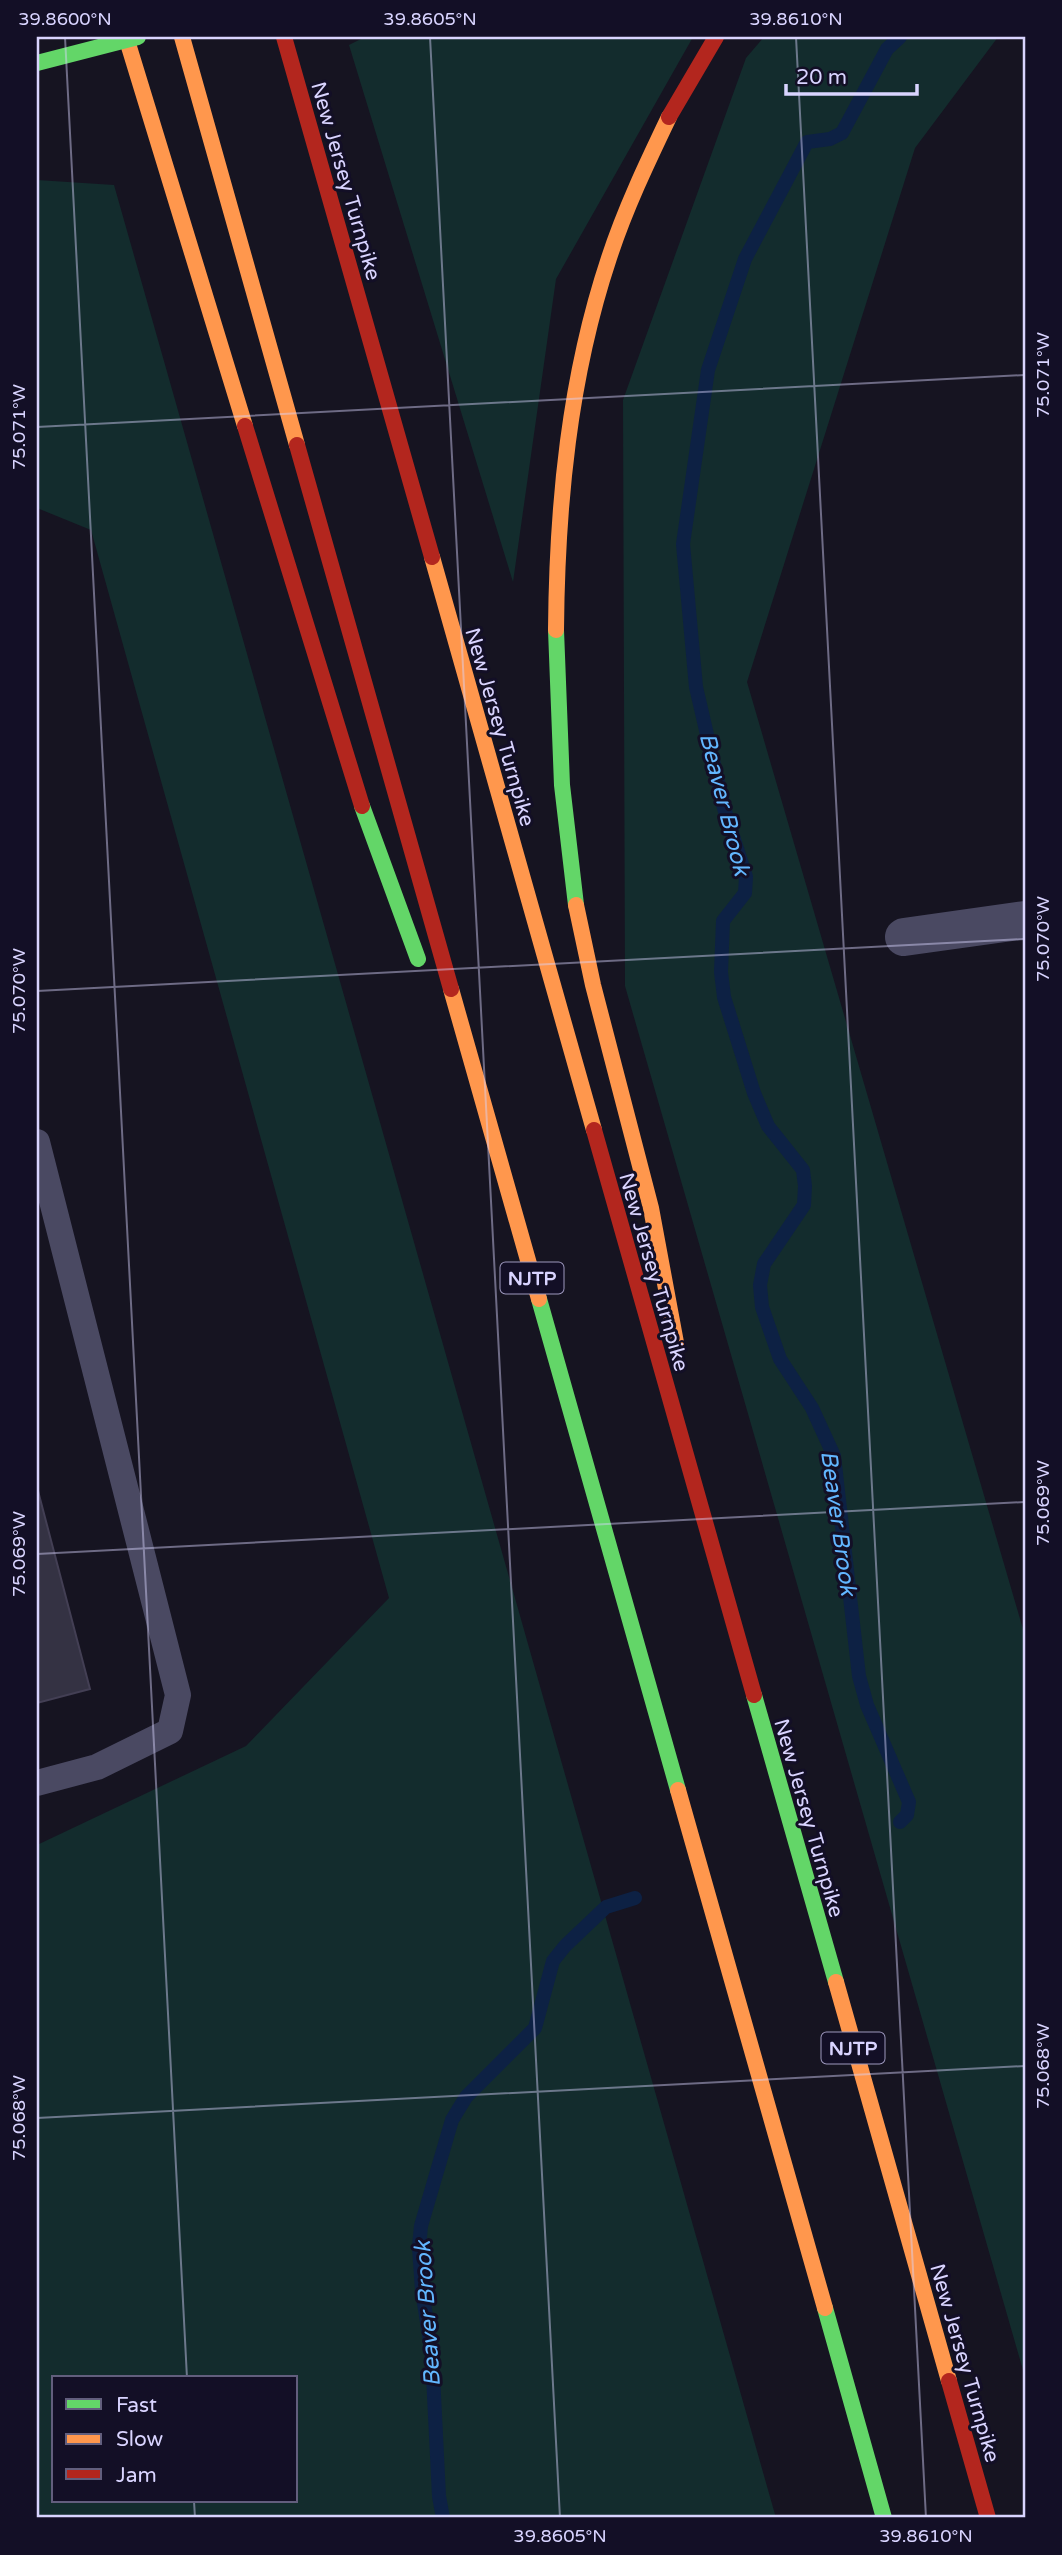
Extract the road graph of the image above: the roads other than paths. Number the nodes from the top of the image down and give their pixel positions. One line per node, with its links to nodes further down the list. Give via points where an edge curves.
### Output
1 (126, 37): 9 (highway, via 369,830)
2 (138, 37): 6 (highway, bridge)
3 (182, 37): 12 (highway, NJTP)
4 (284, 37): 15 (highway, New Jersey Turnpike / NJTP)
5 (716, 37): 13 (highway, via 660,132 628,202 582,347 568,427 555,602 563,806 577,909 651,1207)
6 (37, 63)
7 (1025, 920): 8 (street)
8 (905, 937)
9 (423, 971)
10 (447, 1036): 12 (highway)
11 (37, 1142): 16 (lane, via 178,1695 170,1731 97,1767)
12 (510, 1203): 17 (highway, NJTP)
13 (678, 1358)
14 (684, 1385): 15 (highway)
15 (719, 1578): 18 (highway, New Jersey Turnpike / NJTP)
16 (37, 1783)
17 (884, 2518)
18 (988, 2518)

